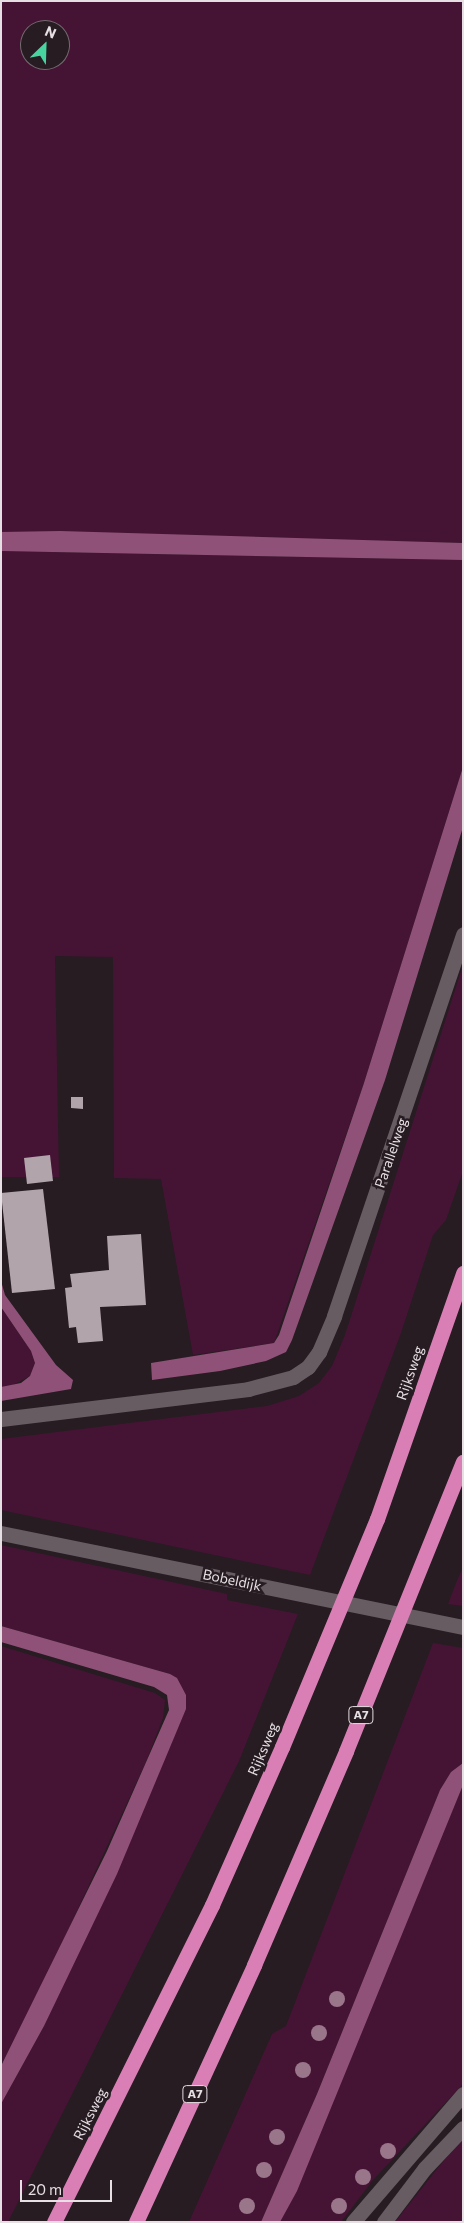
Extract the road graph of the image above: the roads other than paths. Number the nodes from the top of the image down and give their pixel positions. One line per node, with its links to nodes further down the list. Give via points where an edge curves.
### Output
1 (463, 934): 3 (street, Parallelweg, via 326,1339 308,1367 293,1377 248,1389)
2 (463, 1272): 9 (highway, Rijksweg, via 376,1519 282,1747 212,1905)
3 (1, 1419)
4 (463, 1462): 10 (highway, A7, via 346,1751 254,1965)
5 (1, 1533): 6 (street, Bobeldijk)
6 (463, 1627)
7 (463, 2094): 11 (street)
8 (463, 2128): 12 (street, via 424,2168)
9 (54, 2222)
10 (136, 2222)
11 (353, 2222)
12 (384, 2222)

